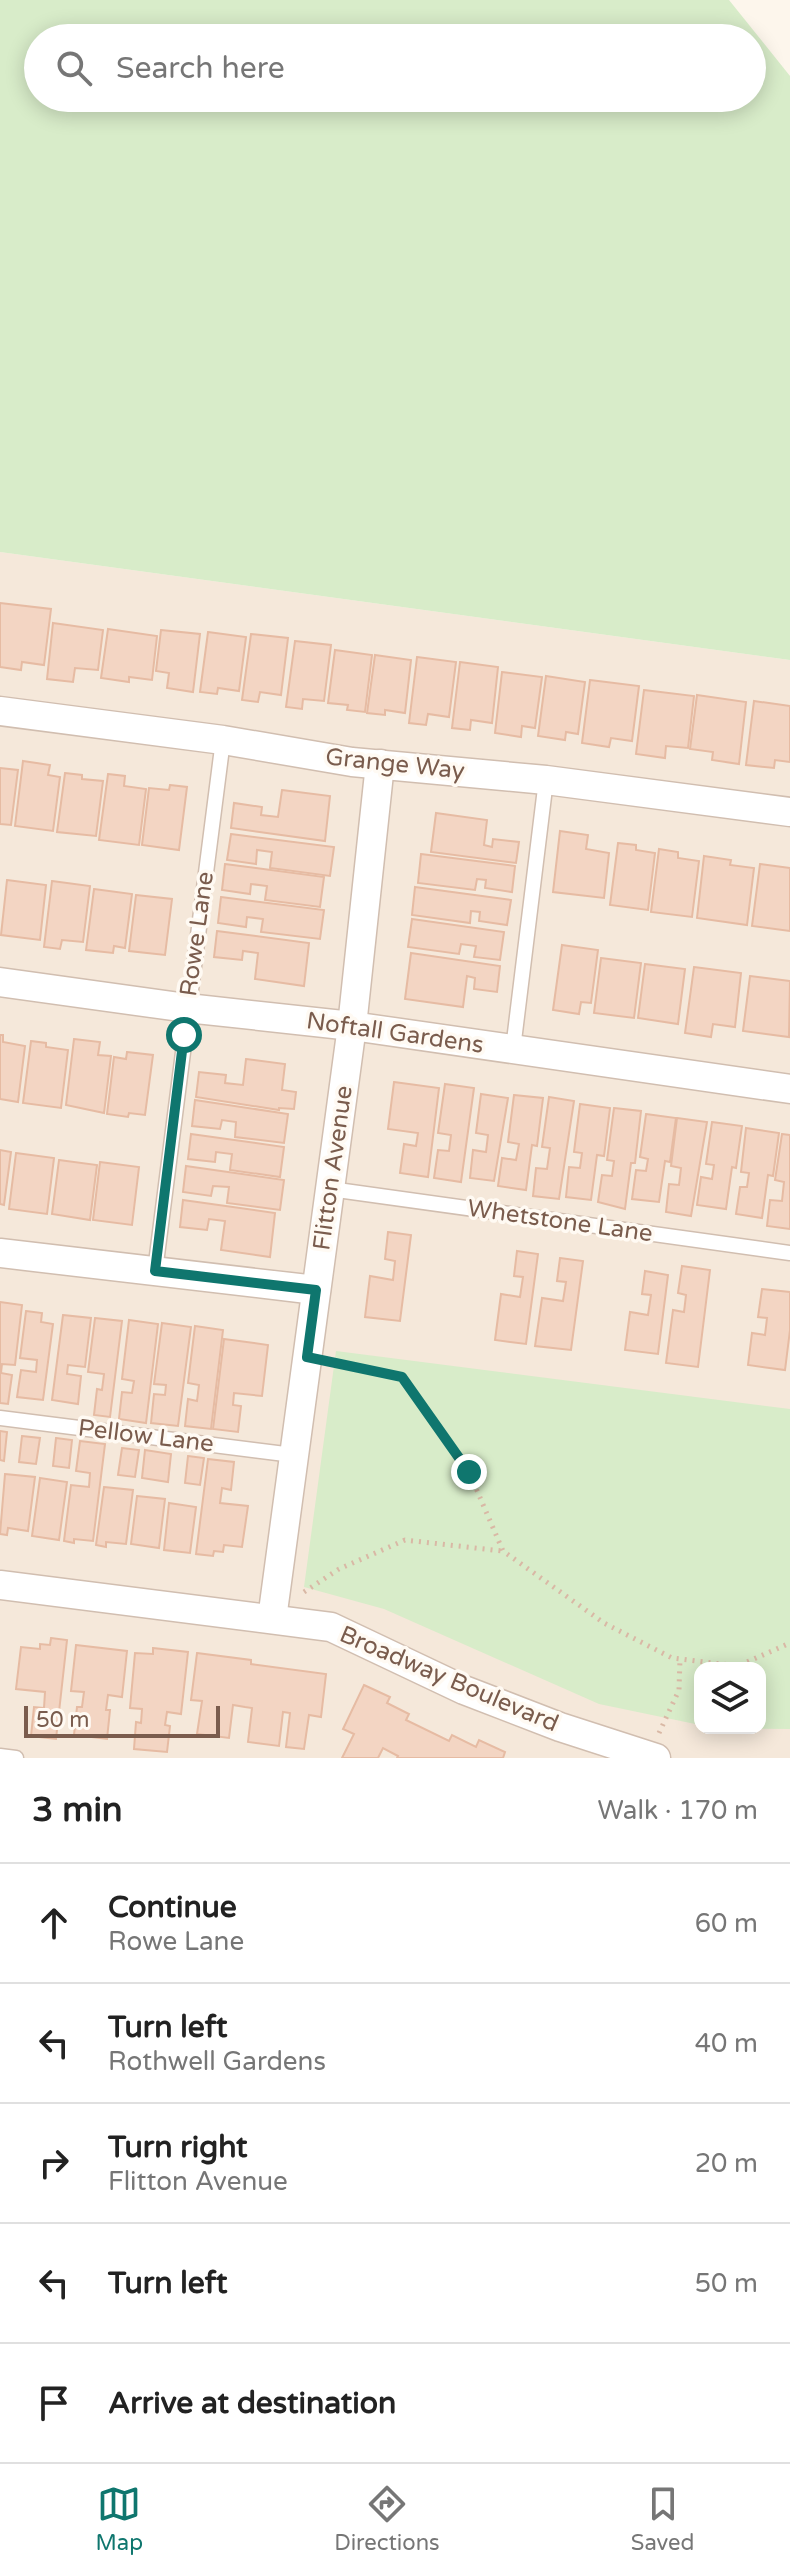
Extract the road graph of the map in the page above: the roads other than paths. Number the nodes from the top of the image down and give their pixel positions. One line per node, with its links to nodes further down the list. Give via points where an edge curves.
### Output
1 (0, 711): 2 (street, Grange Way)
2 (223, 740): 3 (street, Grange Way); 7 (lane, Rowe Lane)
3 (380, 764): 4 (street, Grange Way); 8 (street, Flitton Avenue)
4 (546, 780): 5 (street, Grange Way); 9 (lane)
5 (790, 812)
6 (0, 982): 7 (street, Noftall Gardens)
7 (187, 1008): 8 (street, Noftall Gardens); 14 (lane, Rowe Lane)
8 (352, 1026): 9 (street, Noftall Gardens); 11 (street, Flitton Avenue)
9 (513, 1049): 10 (street, Noftall Gardens)
10 (790, 1089)
11 (330, 1189): 13 (lane, Whetstone Lane); 15 (street, Flitton Avenue)
12 (0, 1253): 14 (street)
13 (790, 1253)
14 (155, 1271): 15 (street)
15 (316, 1290): 17 (street, Flitton Avenue)
16 (0, 1418): 17 (lane, Pellow Lane)
17 (293, 1455): 19 (street, Flitton Avenue)
18 (0, 1585): 19 (street, Broadway Boulevard)
19 (272, 1619): 21 (street, Broadway Boulevard, via 331,1627 464,1690)
20 (0, 1756): 22 (lane)
21 (653, 1757)
22 (16, 1758)

